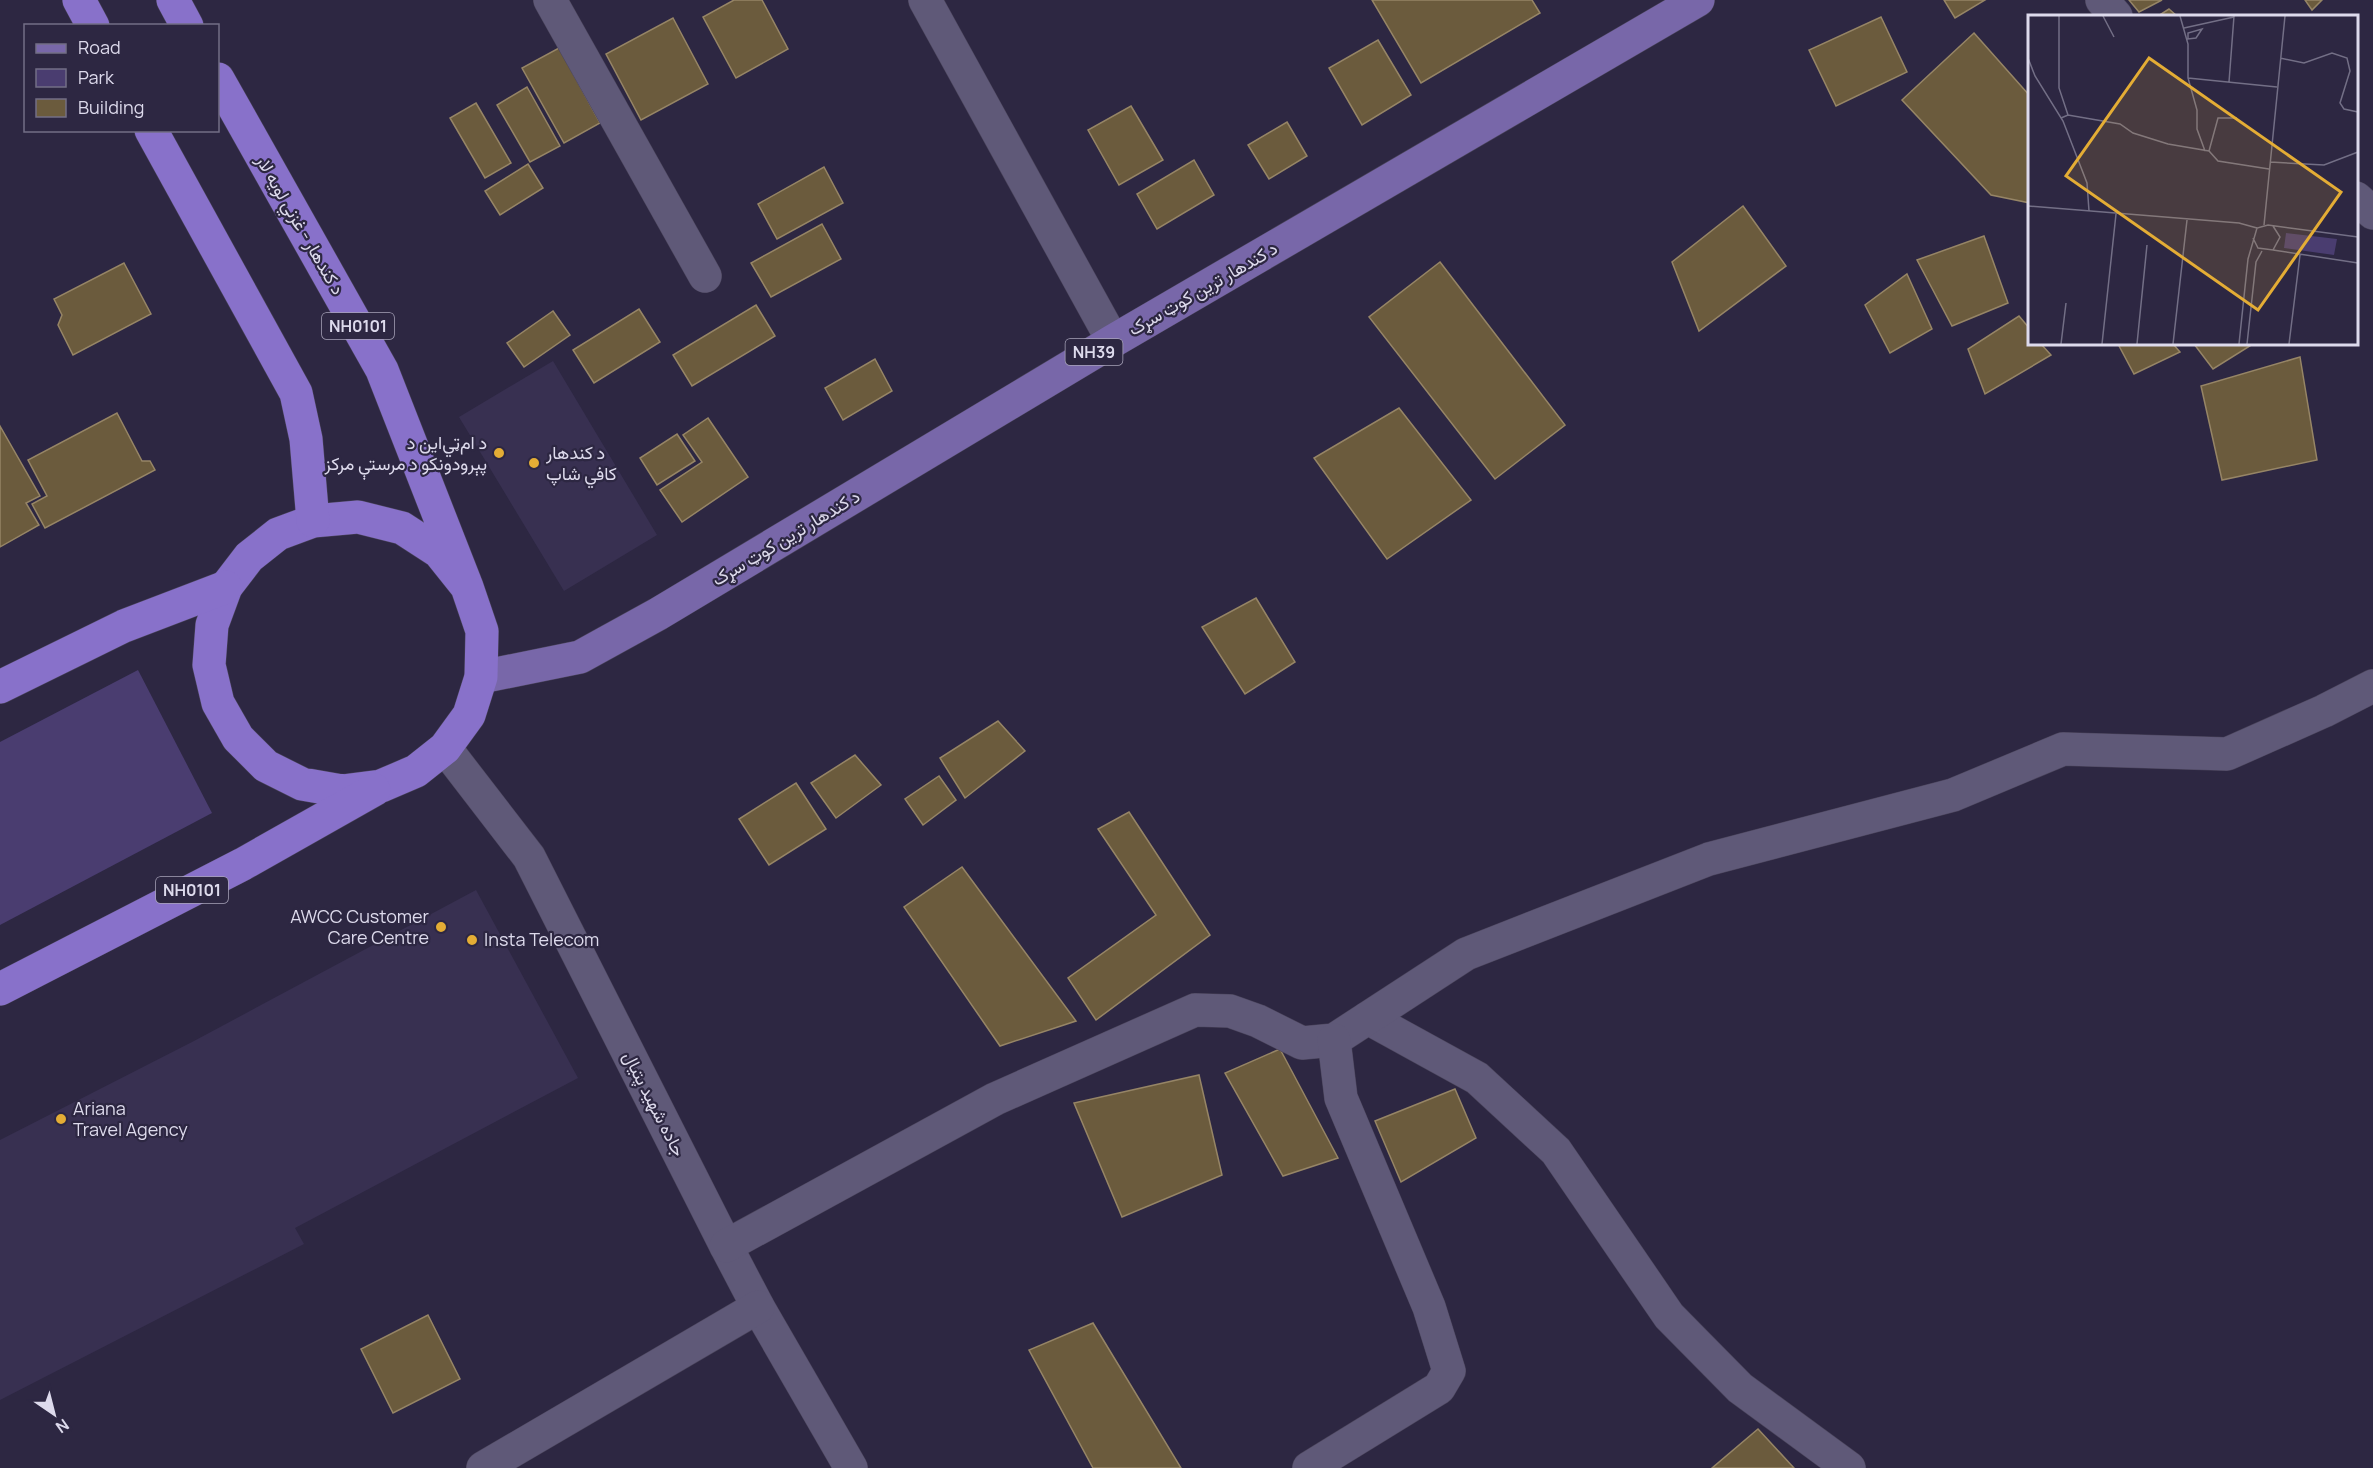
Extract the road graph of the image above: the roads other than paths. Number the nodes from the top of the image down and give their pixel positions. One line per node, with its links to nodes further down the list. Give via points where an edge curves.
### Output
1 (79, 0): 8 (highway)
2 (173, 0): 9 (highway)
3 (550, 0): 14 (street)
4 (926, 0): 15 (street)
5 (1698, 0): 15 (main road, د کندهار ترين کوټ سړک / NH39)
6 (2102, 0): 7 (street)
7 (2115, 15)
8 (92, 24)
9 (186, 24)
10 (219, 81): 18 (highway, د کندهار - غزني لويه لار / NH0101, via 382,370)
11 (152, 132): 16 (highway, via 296,393 306,439)
12 (2358, 200): 13 (street)
13 (2373, 213)
14 (705, 276)
15 (1113, 341): 19 (main road, د کندهار ترين کوټ سړک / NH39, via 658,615 580,657)
16 (313, 521): 17 (highway, via 278,534 249,557); 18 (highway, via 358,517 402,528 439,552)
17 (226, 587): 21 (highway, via 124,626); 23 (highway, via 212,625 209,665 218,703 237,738 266,766 302,784 342,791)
18 (466, 587): 19 (highway, د کندهار - غزني لويه لار / NH0101, via 482,631)
19 (481, 677): 22 (highway, NH0101, via 469,715)
20 (2373, 686): 25 (street, via 2227,754 2063,749 1953,795 1710,859 1466,954)
21 (0, 687)
22 (445, 748): 23 (highway, NH0101, via 416,771); 27 (street, جاده شهید پتیال, via 529,857)
23 (381, 786): 24 (highway, NH0101, via 243,864)
24 (0, 989)
25 (1368, 1018): 26 (street); 32 (street, via 1477,1078 1557,1150 1669,1317 1740,1388)
26 (1334, 1040): 27 (street, via 1302,1044 1230,1011 1195,1011 995,1099); 31 (street, via 1341,1098 1429,1307 1449,1371 1439,1388)
27 (726, 1246): 28 (street, جاده شهید پتیال)
28 (758, 1307): 29 (street); 30 (street, جاده شهید پتیال)
29 (483, 1468)
30 (851, 1468)
31 (1309, 1468)
32 (1850, 1468)

